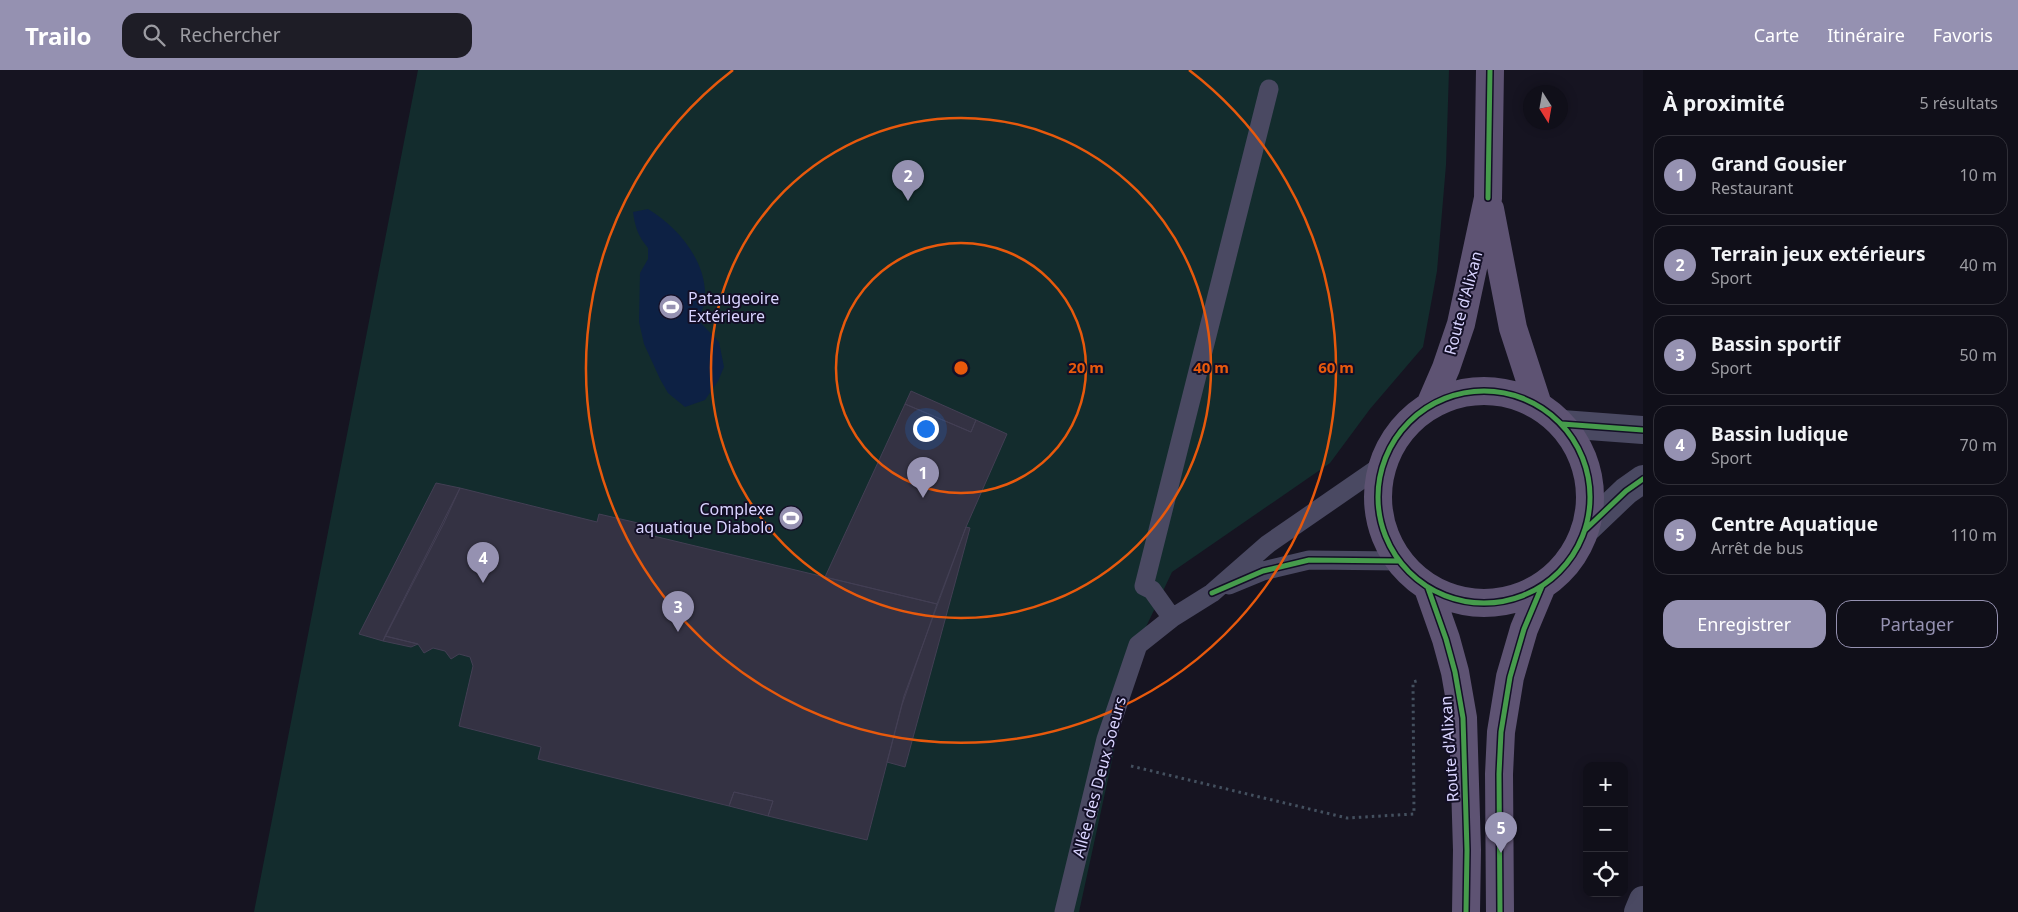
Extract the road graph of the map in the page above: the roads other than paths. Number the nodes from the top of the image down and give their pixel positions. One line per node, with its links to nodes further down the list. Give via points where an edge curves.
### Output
1 (1490, 70): 3 (main road, Route d'Alixan)
2 (1269, 89): 15 (lane, via 1144,586 1152,590)
3 (1488, 198): 4 (main road, Route d'Alixan, via 1460,324); 5 (main road, Route d'Alixan, via 1513,328)
4 (1430, 405): 5 (main road, via 1456,394 1484,390 1512,394); 8 (main road, via 1408,421 1392,442)
5 (1538, 405): 6 (main road)
6 (1562, 424): 7 (street); 10 (main road, via 1578,447 1588,474 1590,502)
7 (1643, 430)
8 (1381, 466): 11 (main road, via 1378,516 1386,540); 14 (lane, Allée des Deux Soeurs, via 1268,544)
9 (1643, 479): 10 (street)
10 (1585, 530): 12 (main road, via 1576,552 1561,571)
11 (1399, 562): 13 (main road); 14 (lane, Allée des Deux Soeurs, via 1309,560 1263,571)
12 (1542, 586): 13 (main road, via 1515,599 1486,603 1456,600); 20 (main road, via 1524,629 1510,677 1501,732)
13 (1428, 588): 19 (main road, Route d'Alixan, via 1446,638 1463,718)
14 (1212, 593): 15 (lane, Allée des Deux Soeurs)
15 (1172, 618): 17 (lane, Allée des Deux Soeurs, via 1138,646 1101,759)
16 (1643, 900): 21 (street)
17 (1066, 903): 18 (lane)
18 (1081, 912)
19 (1466, 912)
20 (1500, 912)
21 (1638, 912)

